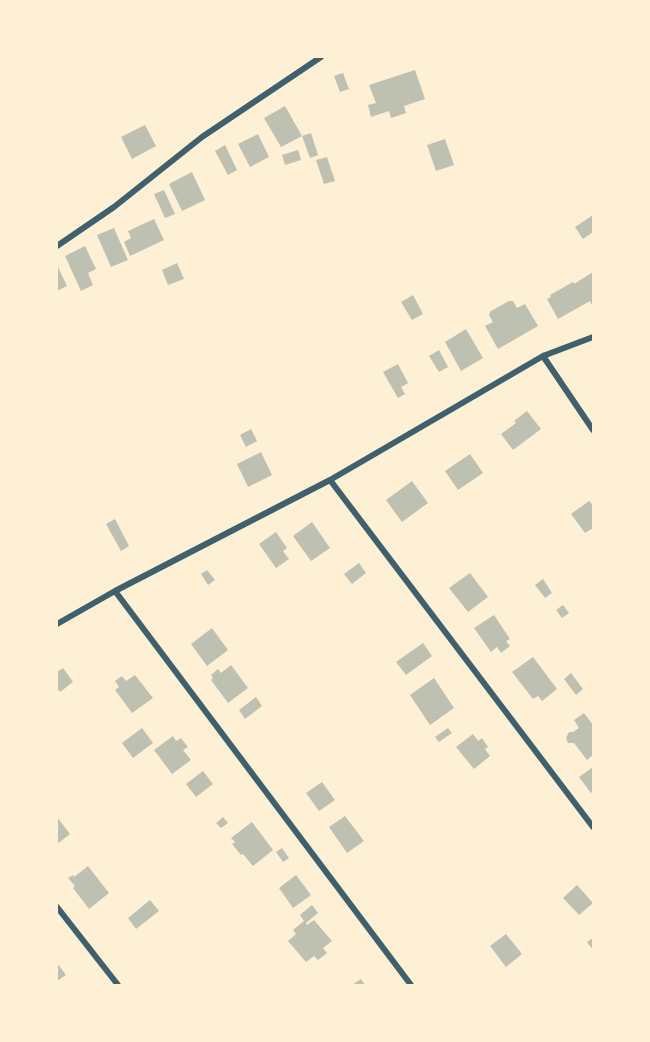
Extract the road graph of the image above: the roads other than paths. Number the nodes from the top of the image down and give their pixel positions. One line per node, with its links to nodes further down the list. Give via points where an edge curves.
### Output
1 (321, 57): 2 (street, via 202,137 114,207)
2 (57, 246)
3 (593, 337): 4 (street)
4 (543, 356): 5 (street); 6 (street)
5 (593, 430)
6 (330, 480): 7 (street); 9 (street)
7 (115, 591): 8 (street); 12 (street)
8 (57, 624)
9 (593, 827)
10 (57, 907): 11 (street)
11 (118, 985)
12 (411, 985)

